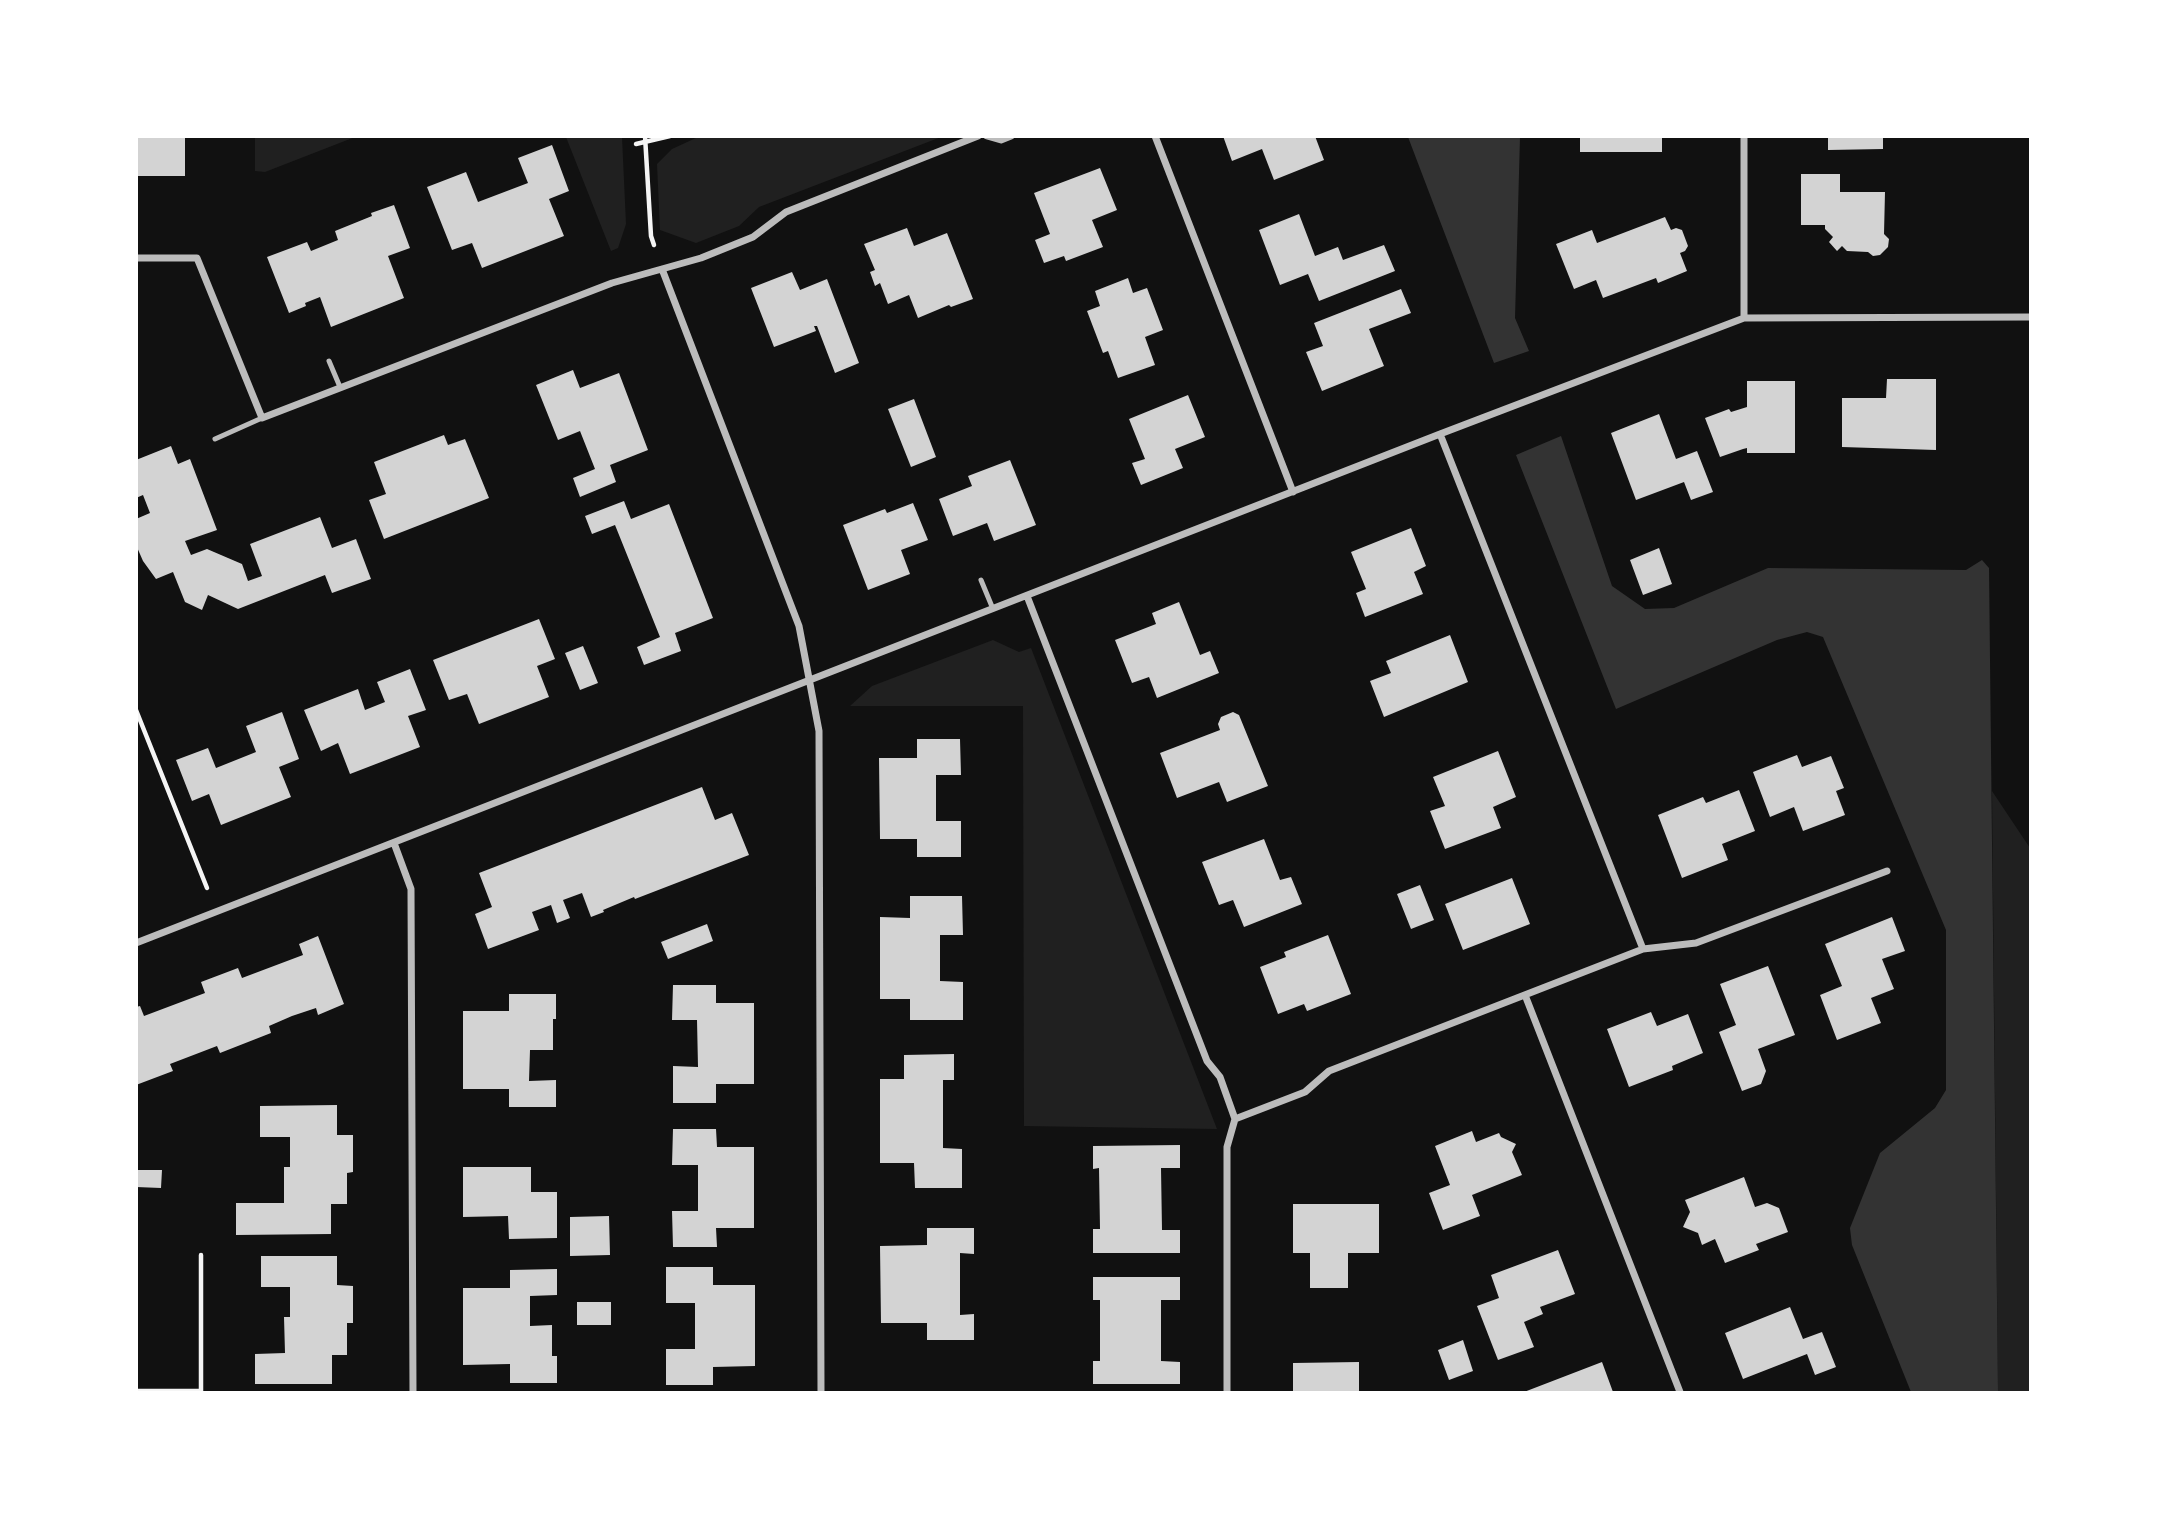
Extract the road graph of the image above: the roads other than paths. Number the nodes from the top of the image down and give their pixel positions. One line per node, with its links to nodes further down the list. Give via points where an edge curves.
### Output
1 (978, 136): 7 (street, via 786,212 753,237)
2 (987, 136): 3 (street, via 1001,140)
3 (1010, 136)
4 (1155, 136): 15 (street)
5 (1744, 136): 9 (street)
6 (136, 258): 12 (street, via 197,258)
7 (662, 269): 11 (street, via 612,282); 19 (street, via 799,626)
8 (2031, 317): 9 (street)
9 (1744, 318): 13 (street)
10 (329, 361): 11 (lane)
11 (340, 387): 12 (street)
12 (262, 418): 14 (lane)
13 (1440, 434): 15 (street); 23 (street)
14 (215, 439)
15 (1293, 492): 17 (street)
16 (981, 580): 18 (lane)
17 (1027, 596): 18 (street); 25 (street, via 1207,1061 1220,1077)
18 (993, 609): 19 (street)
19 (809, 681): 20 (street); 27 (street, via 819,731)
20 (394, 843): 22 (street); 26 (street, via 411,889)
21 (1887, 870): 23 (street, via 1696,943)
22 (136, 943)
23 (1643, 950): 24 (street)
24 (1525, 995): 25 (street, via 1329,1071 1305,1091); 29 (street)
25 (1235, 1119): 28 (street, via 1227,1147)
26 (413, 1392)
27 (821, 1392)
28 (1227, 1392)
29 (1680, 1392)

